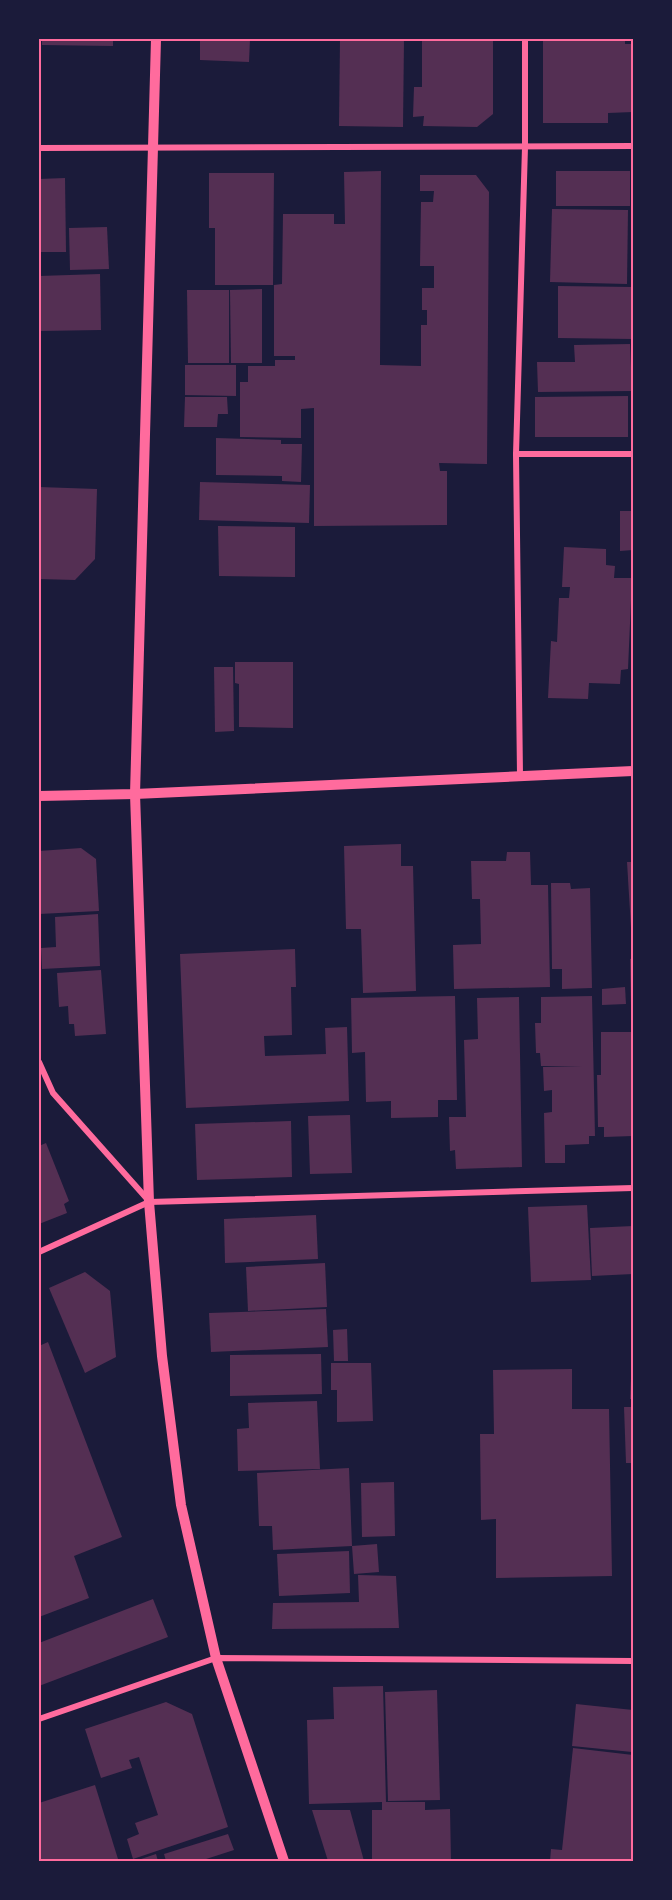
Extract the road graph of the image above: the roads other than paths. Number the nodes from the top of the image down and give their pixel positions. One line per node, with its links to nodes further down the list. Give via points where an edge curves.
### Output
1 (156, 39): 6 (street)
2 (525, 39): 4 (street)
3 (633, 146): 4 (street)
4 (525, 147): 6 (street); 7 (street)
5 (39, 148): 6 (street)
6 (153, 148): 11 (street)
7 (516, 454): 8 (street); 10 (street)
8 (633, 454)
9 (633, 771): 10 (street)
10 (520, 775): 11 (street)
11 (135, 794): 12 (street); 15 (street)
12 (39, 796)
13 (39, 1062): 15 (street, via 54,1093)
14 (633, 1188): 15 (street)
15 (149, 1202): 16 (street); 17 (street, via 162,1356 181,1505)
16 (39, 1252)
17 (216, 1658): 18 (street); 19 (street); 20 (street)
18 (633, 1661)
19 (39, 1719)
20 (284, 1861)

